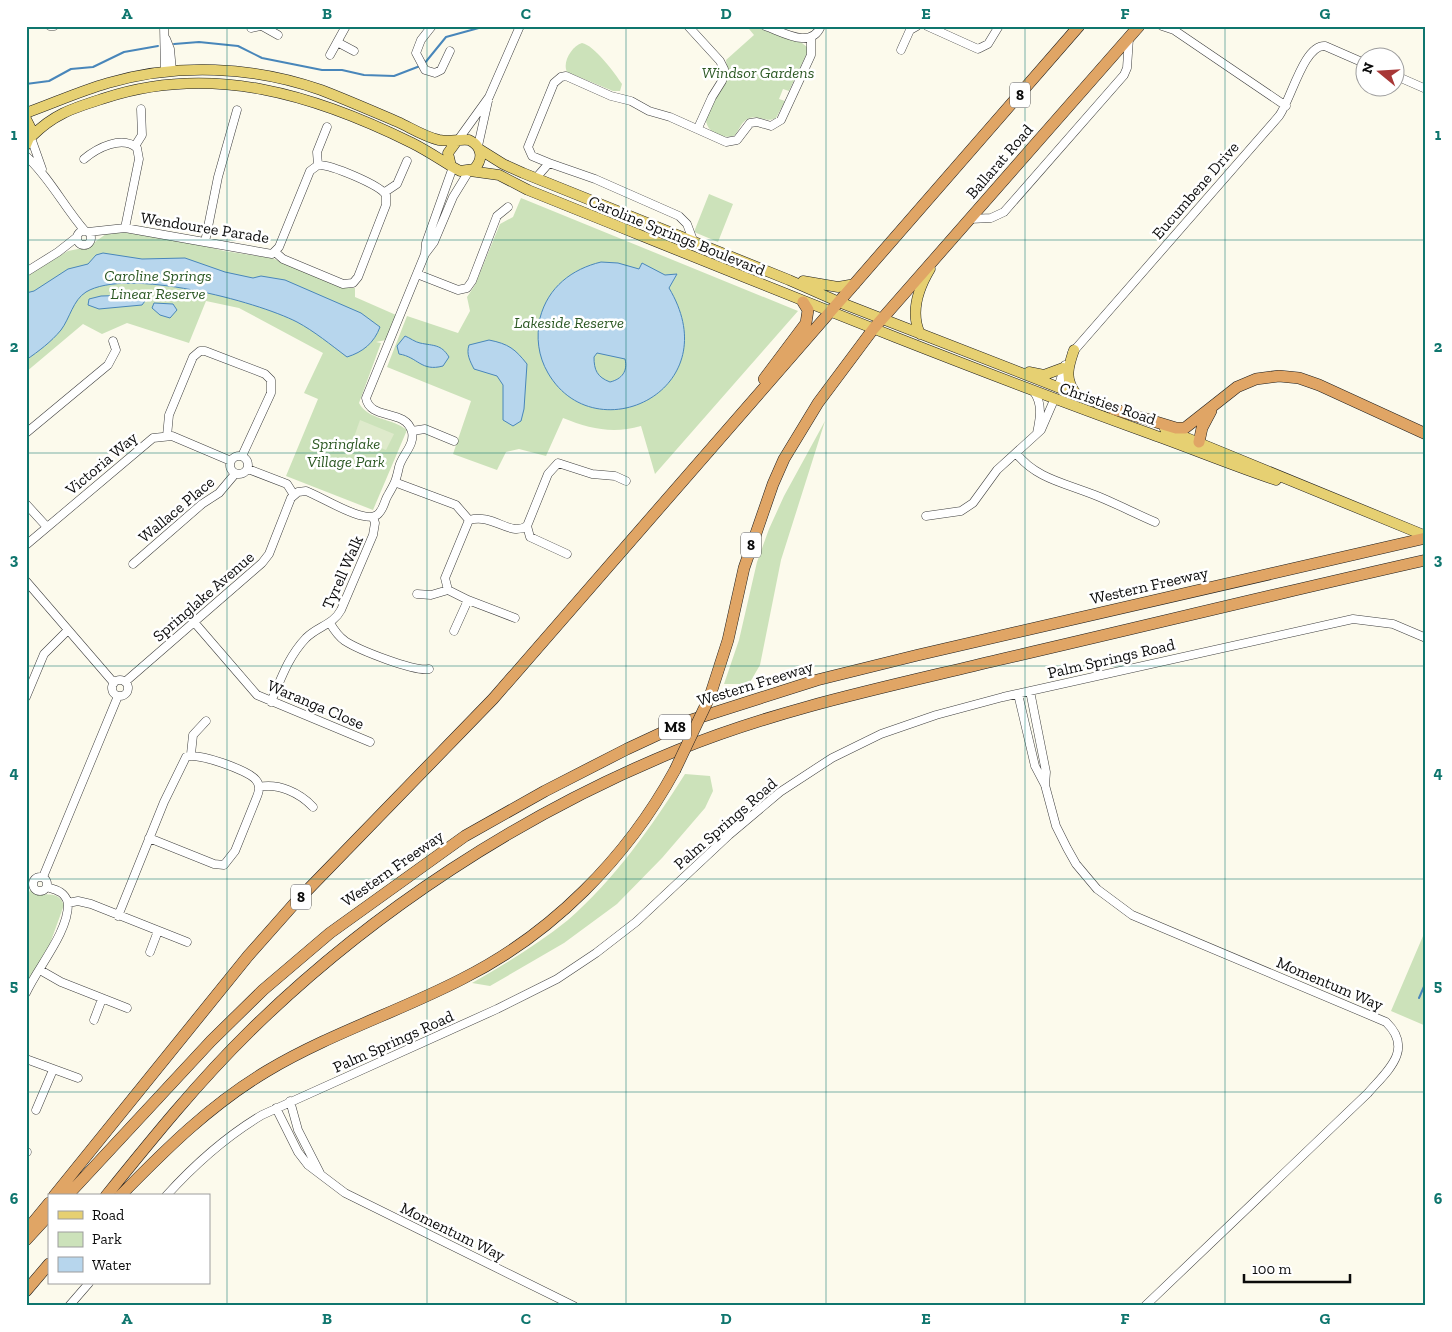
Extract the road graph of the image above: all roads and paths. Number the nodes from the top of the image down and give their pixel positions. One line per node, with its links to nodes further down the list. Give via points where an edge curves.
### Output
1 (164, 26): 26 (street, via 170,49)
2 (261, 26): 15 (street); 17 (street)
3 (346, 26): 20 (street)
4 (432, 26): 23 (street, via 418,46 417,56 425,70 435,73 441,70)
5 (520, 26): 30 (street)
6 (688, 26): 37 (street, via 724,69 724,77)
7 (765, 26): 19 (street)
8 (821, 26): 19 (street, via 816,36)
9 (917, 26): 21 (street, via 910,30)
10 (927, 26): 11 (street, via 978,49 988,44)
11 (999, 26)
12 (1079, 26): 69 (highway, Ballarat Road / 8)
13 (1139, 26): 18 (highway, Ballarat Road / 8)
14 (1162, 26): 16 (street)
15 (251, 28)
16 (1173, 28): 31 (street)
17 (278, 35)
18 (1129, 38): 54 (highway, Ballarat Road / 8); 54 (street, via 1129,58 1124,75 1004,212 991,218)
19 (810, 39): 37 (street, via 811,55 778,123 771,126 752,122 732,142 718,139)
20 (337, 42): 22 (street); 24 (street)
21 (901, 50)
22 (354, 51)
23 (450, 51)
24 (330, 55)
25 (1354, 58): 31 (street, Eucumbene Drive, via 1325,46 1315,48)
26 (168, 71): 28 (main road); 34 (main road, via 109,82); 39 (main road, via 231,71 293,81 430,137)
27 (1404, 79): 29 (street)
28 (171, 84): 38 (main road, via 113,95 59,114 45,122); 47 (main road, via 222,83 286,93 408,141)
29 (1426, 89)
30 (489, 97): 39 (street); 41 (street)
31 (1286, 106): 77 (street, Eucumbene Drive)
32 (141, 109): 40 (street, via 142,135)
33 (238, 110): 59 (street, via 218,177)
34 (26, 112)
35 (26, 119): 38 (main road, via 32,127)
36 (327, 127): 46 (street, Wendouree Parade, via 317,152)
37 (698, 128): 45 (street, via 563,76 554,83 528,146 532,156)
38 (30, 140): 49 (street)
39 (457, 141): 41 (main road, via 469,140); 47 (main road, via 448,153)
40 (136, 146): 43 (street, via 116,143); 56 (street, via 139,159)
41 (478, 147): 48 (main road, via 479,162); 50 (main road, Caroline Springs Boulevard, via 503,164)
42 (26, 156): 49 (street)
43 (84, 159)
44 (407, 161): 51 (street, via 397,184)
45 (550, 163): 50 (street); 60 (street, Caroline Springs Boulevard, via 679,216 687,224)
46 (318, 165): 51 (street, via 328,166); 61 (street, Wendouree Parade, via 310,171)
47 (452, 166): 48 (main road, via 460,171); 62 (street)
48 (469, 171): 55 (main road, Caroline Springs Boulevard, via 498,175); 62 (street)
49 (43, 174): 58 (street)
50 (536, 178): 53 (main road, Caroline Springs Boulevard)
51 (385, 192): 61 (street, via 385,209 353,283 341,283 284,259)
52 (508, 207): 67 (street, via 497,216 467,288 458,290)
53 (608, 208): 55 (main road); 60 (main road, Caroline Springs Boulevard)
54 (970, 219): 64 (highway, Ballarat Road / 8)
55 (603, 220): 65 (main road, Caroline Springs Boulevard)
56 (125, 228): 57 (street, Wendouree Parade); 59 (street, Wendouree Parade)
57 (112, 230): 58 (street, Wendouree Parade); 58 (street, Wendouree Parade, via 91,241)
58 (82, 236): 66 (street, Wendouree Parade)
59 (205, 242): 61 (street, Wendouree Parade, via 268,254)
60 (694, 243): 63 (main road, Caroline Springs Boulevard)
61 (275, 252)
62 (425, 254): 67 (street)
63 (721, 254): 65 (main road); 68 (main road, Caroline Springs Boulevard)
64 (936, 258): 73 (highway, Ballarat Road / 8); 75 (main road, via 916,300 915,319)
65 (716, 266): 70 (main road, Caroline Springs Boulevard)
66 (26, 272)
67 (417, 274): 87 (street, via 366,398 372,409 402,419)
68 (789, 280): 69 (main road, via 838,286); 71 (main road, Caroline Springs Boulevard)
69 (855, 284): 71 (highway, Ballarat Road / 8)
70 (803, 302): 72 (main road, Caroline Springs Boulevard); 86 (highway, via 808,310 806,323)
71 (839, 302): 72 (highway, Ballarat Road / 8); 73 (main road, Caroline Springs Boulevard)
72 (830, 313): 74 (main road, Caroline Springs Boulevard); 86 (highway, 8)
73 (883, 318): 74 (highway, 8); 75 (main road, Christies Road)
74 (874, 328): 81 (main road, Christies Road); 164 (highway, 8, bridge, via 818,403 784,459 747,559 728,640 710,696 654,806 604,872 549,922 464,978 323,1041 265,1072 220,1102 191,1125)
75 (920, 334): 78 (main road, Christies Road)
76 (113, 341): 88 (street, via 116,350 108,365)
77 (1074, 350): 79 (street, Eucumbene Drive); 82 (main road, via 1068,374 1069,384)
78 (992, 362): 79 (main road, via 1039,374); 80 (main road, Christies Road)
79 (1064, 368): 80 (street, Eucumbene Drive)
80 (1058, 388): 82 (main road, Christies Road); 83 (main road)
81 (1034, 392): 83 (main road, Christies Road); 89 (street, via 1040,414)
82 (1077, 395): 85 (main road, Christies Road)
83 (1054, 400): 89 (street, via 1046,422); 99 (main road, Christies Road)
84 (1219, 400): 85 (highway, via 1189,427 1182,428); 90 (highway, via 1256,379 1272,376 1294,378 1319,385); 93 (highway, via 1206,418)
85 (1114, 408): 93 (main road, Christies Road)
86 (735, 422): 161 (highway, 8, via 493,699 294,904 248,956)
87 (412, 431): 92 (street, via 425,429); 101 (street)
88 (26, 433)
89 (1036, 434): 94 (street)
90 (1426, 434)
91 (167, 436): 95 (street, via 169,415 193,357 205,351 264,374 271,380 270,393); 96 (street); 110 (street, Victoria Way, via 152,438)
92 (454, 441)
93 (1199, 442): 99 (main road, via 1204,448); 103 (main road, Christies Road)
94 (1016, 452): 105 (street, via 996,470 968,507 954,513); 108 (street, via 1042,476 1093,494)
95 (242, 456): 96 (street); 97 (street, via 247,460)
96 (231, 462): 98 (street, via 230,467)
97 (248, 469): 98 (street, via 241,475); 102 (street, via 287,484)
98 (235, 474): 115 (street, Wallace Place, via 219,493)
99 (1265, 476): 103 (main road, Christies Road)
100 (626, 481): 109 (street, via 558,463 548,474)
101 (397, 483): 106 (street, via 380,513); 107 (street, via 456,505)
102 (294, 496): 106 (street, via 306,491 357,515); 121 (street, Springlake Avenue, via 266,559)
103 (1334, 499): 111 (main road, Christies Road)
104 (26, 504): 110 (street)
105 (926, 516)
106 (373, 517): 122 (street, Tyrell Walk, via 375,528 367,550 336,620)
107 (469, 520): 109 (street, via 483,518 514,529); 117 (street, via 445,578)
108 (1155, 522)
109 (527, 526): 113 (street, via 530,537)
110 (47, 527): 112 (street, Victoria Way)
111 (1426, 537): 162 (highway, Western Freeway / M8, via 817,680 685,722 627,749 465,836 330,933 211,1040)
112 (26, 545)
113 (567, 554)
114 (1426, 560): 163 (highway, M8, via 795,710 678,750 618,777 494,844 366,930 250,1031 164,1124)
115 (133, 564)
116 (26, 581): 123 (street)
117 (448, 590): 118 (street, via 431,596); 119 (street)
118 (417, 594)
119 (468, 600): 120 (street); 124 (street)
120 (514, 618)
121 (194, 622): 127 (street, Springlake Avenue); 133 (street, Waranga Close, via 246,685)
122 (330, 623): 126 (street, via 348,642 412,668); 133 (street, Tyrell Walk, via 314,632 295,650)
123 (68, 630): 128 (street); 132 (street, via 44,654)
124 (454, 631)
125 (1426, 638): 129 (street, Palm Springs Road, via 1393,624 1353,619)
126 (429, 669)
127 (125, 682): 128 (street); 131 (street, via 128,691)
128 (114, 683): 131 (street, via 113,691)
129 (1030, 691): 130 (street, Palm Springs Road); 137 (street, Momentum Way, via 1046,772)
130 (1018, 694): 137 (street, Momentum Way, via 1034,766); 157 (street, Palm Springs Road, via 936,715 881,734 832,758 754,812 636,922 557,979)
131 (118, 696): 141 (street)
132 (26, 697)
133 (271, 702): 135 (street, Waranga Close)
134 (206, 721): 136 (street, via 193,735)
135 (370, 742)
136 (191, 754): 138 (street, via 248,774); 140 (street, via 183,760)
137 (1045, 785): 177 (street, Momentum Way, via 1056,826 1076,864 1096,889 1119,908 1378,1018 1392,1028 1398,1046 1392,1068 1368,1093)
138 (259, 787): 139 (street, via 280,787 305,798); 140 (street, via 235,851 224,865)
139 (313, 807)
140 (149, 838): 145 (street)
141 (44, 877): 142 (street); 143 (street)
142 (30, 880): 143 (street, via 38,891)
143 (47, 887): 144 (street, via 62,892)
144 (68, 903): 145 (street, via 83,902); 149 (street, via 50,956)
145 (118, 916): 146 (street)
146 (158, 931): 147 (street); 148 (street)
147 (187, 942)
148 (150, 952)
149 (40, 970): 150 (street); 151 (street, via 49,977)
150 (26, 992)
151 (102, 999): 152 (street); 153 (street)
152 (127, 1008)
153 (94, 1020)
154 (26, 1059): 155 (street)
155 (53, 1070): 156 (street); 159 (street)
156 (78, 1078)
157 (290, 1101): 158 (street, Palm Springs Road); 160 (street, Momentum Way, via 298,1130)
158 (276, 1108): 160 (street, Momentum Way, via 298,1152); 165 (street, Palm Springs Road, via 220,1144)
159 (36, 1110)
160 (322, 1177): 176 (street, Momentum Way, via 345,1194)
161 (56, 1194)
162 (69, 1194)
163 (108, 1194)
164 (122, 1194)
165 (168, 1194)
166 (48, 1204): 168 (highway)
167 (48, 1216): 169 (highway)
168 (26, 1230)
169 (26, 1240)
170 (48, 1265): 173 (highway)
171 (48, 1273): 174 (highway)
172 (88, 1284): 175 (street)
173 (26, 1292)
174 (26, 1298)
175 (69, 1306)
176 (574, 1306)
177 (1145, 1306)

